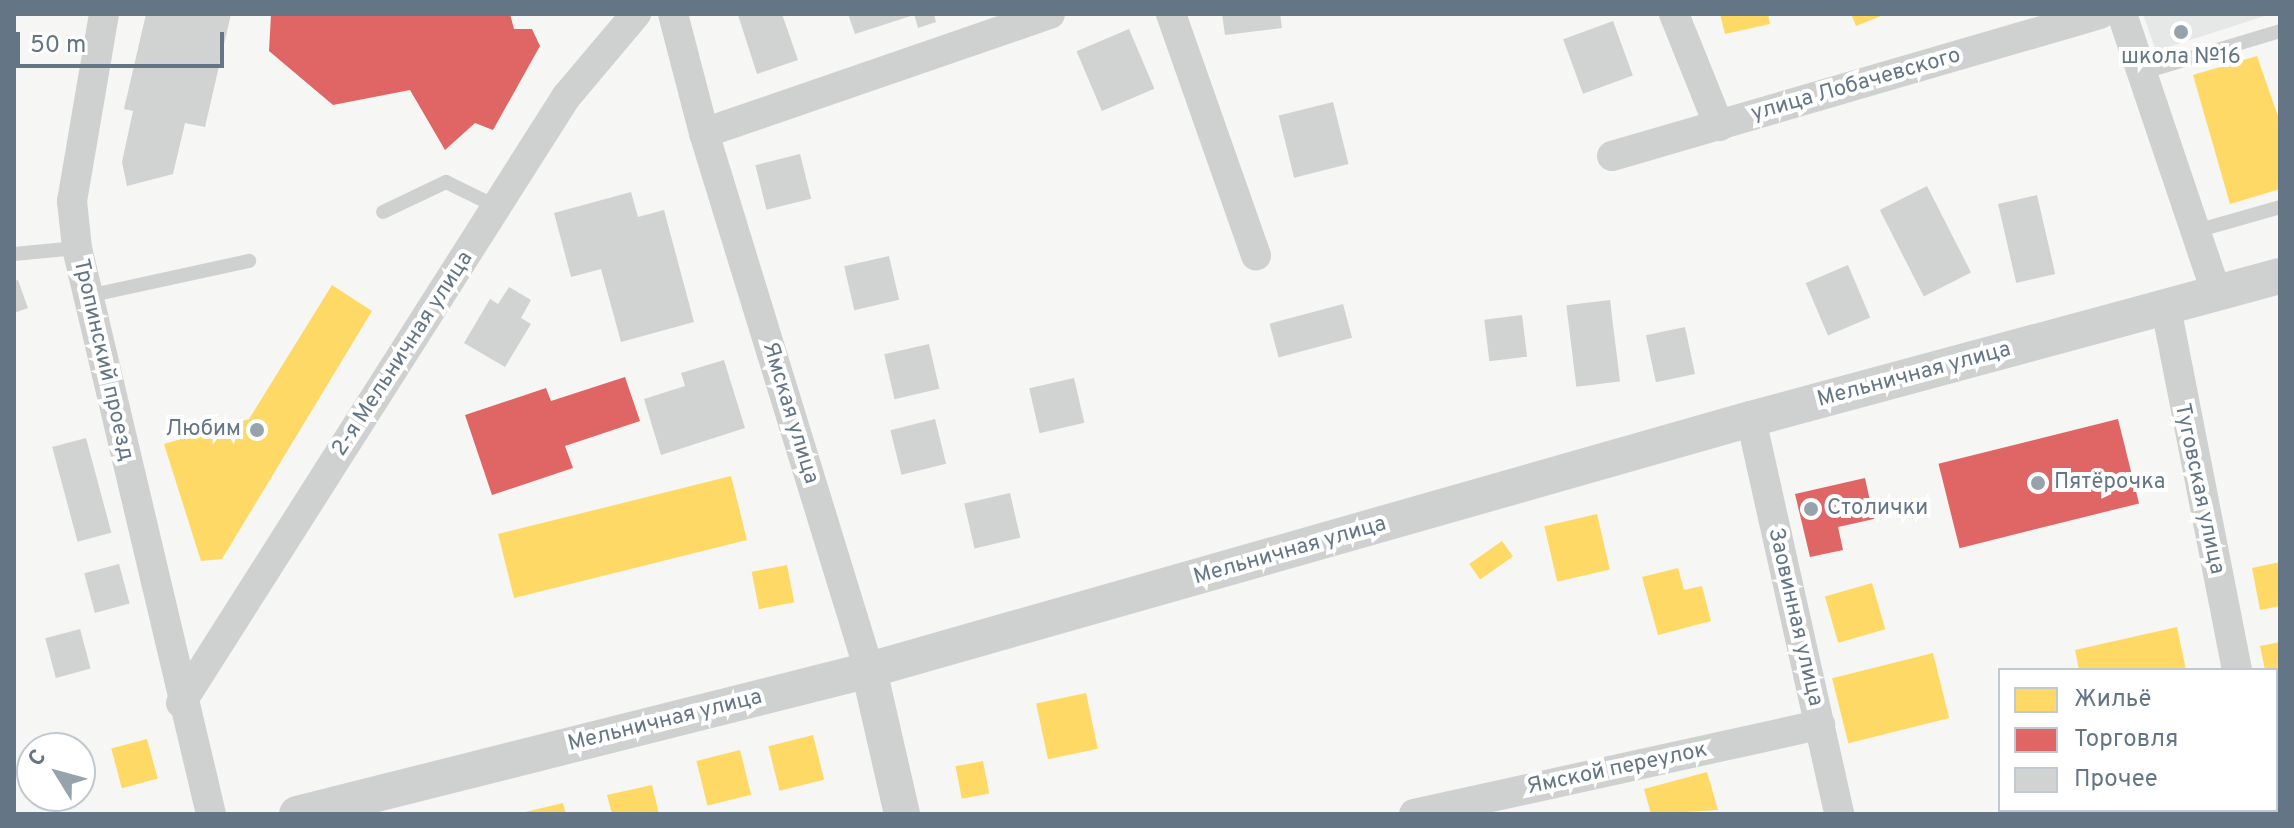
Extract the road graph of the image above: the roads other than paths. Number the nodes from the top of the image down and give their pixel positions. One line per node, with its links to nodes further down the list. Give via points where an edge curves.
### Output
1 (104, 14): 18 (street, Тропинский проезд, via 72,201)
2 (636, 14): 14 (street, 2-я Мельничная улица, via 566,97)
3 (673, 14): 12 (street, Ямская улица)
4 (1050, 14): 12 (street)
5 (1171, 14): 20 (street)
6 (1674, 14): 11 (street)
7 (2100, 14): 11 (street, улица Лобачевского)
8 (2122, 14): 10 (street)
9 (2280, 31): 10 (lane)
10 (2141, 73): 17 (street)
11 (1719, 126): 13 (street, улица Лобачевского)
12 (704, 133): 28 (street, Ямская улица)
13 (1612, 156)
14 (497, 207): 16 (lane, via 446,182); 29 (street, 2-я Мельничная улица)
15 (2280, 207): 17 (lane)
16 (383, 212)
17 (2196, 231): 23 (street)
18 (77, 248): 19 (lane); 24 (street, Тропинский проезд)
19 (14, 254)
20 (1256, 255)
21 (249, 261): 24 (lane)
22 (2280, 276): 23 (street, Мельничная улица)
23 (2217, 294): 25 (street, Мельничная улица)
24 (88, 296): 29 (street, Тропинский проезд)
25 (2166, 308): 26 (street, Мельничная улица); 27 (street, Туговская улица)
26 (1751, 419): 28 (street, Мельничная улица); 30 (street, Заовинная улица)
27 (2237, 668)
28 (869, 670): 31 (street, Мельничная улица); 34 (street, Ямская улица)
29 (181, 703): 32 (street, Тропинский проезд)
30 (1820, 725): 35 (street, Ямской переулок); 36 (street, Заовинная улица)
31 (367, 805): 33 (street, Мельничная улица)
32 (211, 814)
33 (297, 814)
34 (902, 814)
35 (1414, 814)
36 (1839, 814)

